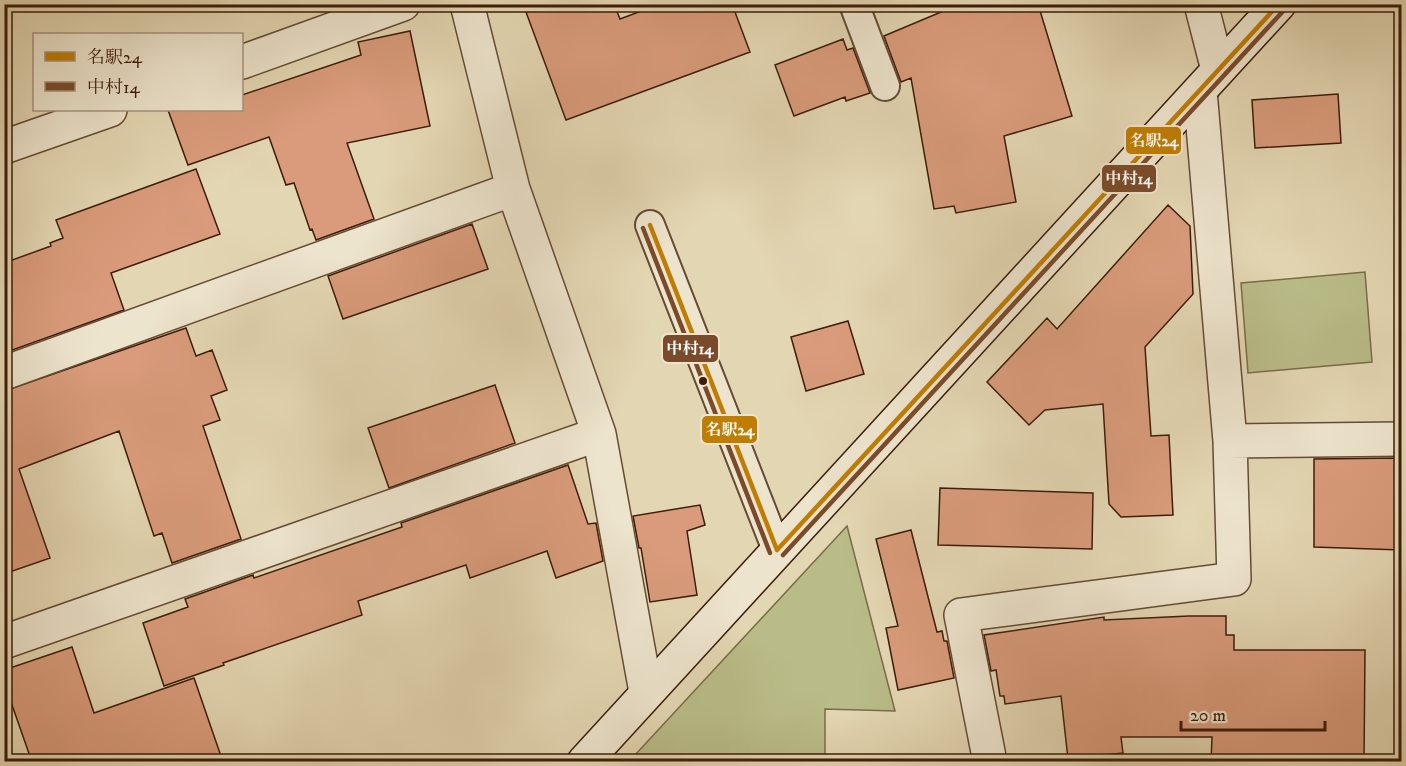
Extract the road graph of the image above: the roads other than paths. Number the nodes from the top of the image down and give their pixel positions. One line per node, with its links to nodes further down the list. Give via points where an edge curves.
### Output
1 (403, 4): 6 (street)
2 (467, 4): 11 (street)
3 (854, 4): 8 (lane)
4 (1201, 4): 7 (street)
5 (1278, 4): 7 (street)
6 (243, 62)
7 (1209, 80): 16 (street); 17 (street)
8 (885, 86)
9 (107, 111): 10 (street)
10 (4, 147)
11 (513, 189): 13 (street); 14 (street)
12 (650, 225): 17 (lane)
13 (4, 374)
14 (599, 434): 18 (street); 19 (street)
15 (1401, 439): 16 (street)
16 (1230, 441): 21 (street, via 1234,579 961,615)
17 (777, 550): 19 (street)
18 (4, 642)
19 (646, 692): 20 (street)
20 (584, 762)
21 (990, 762)

